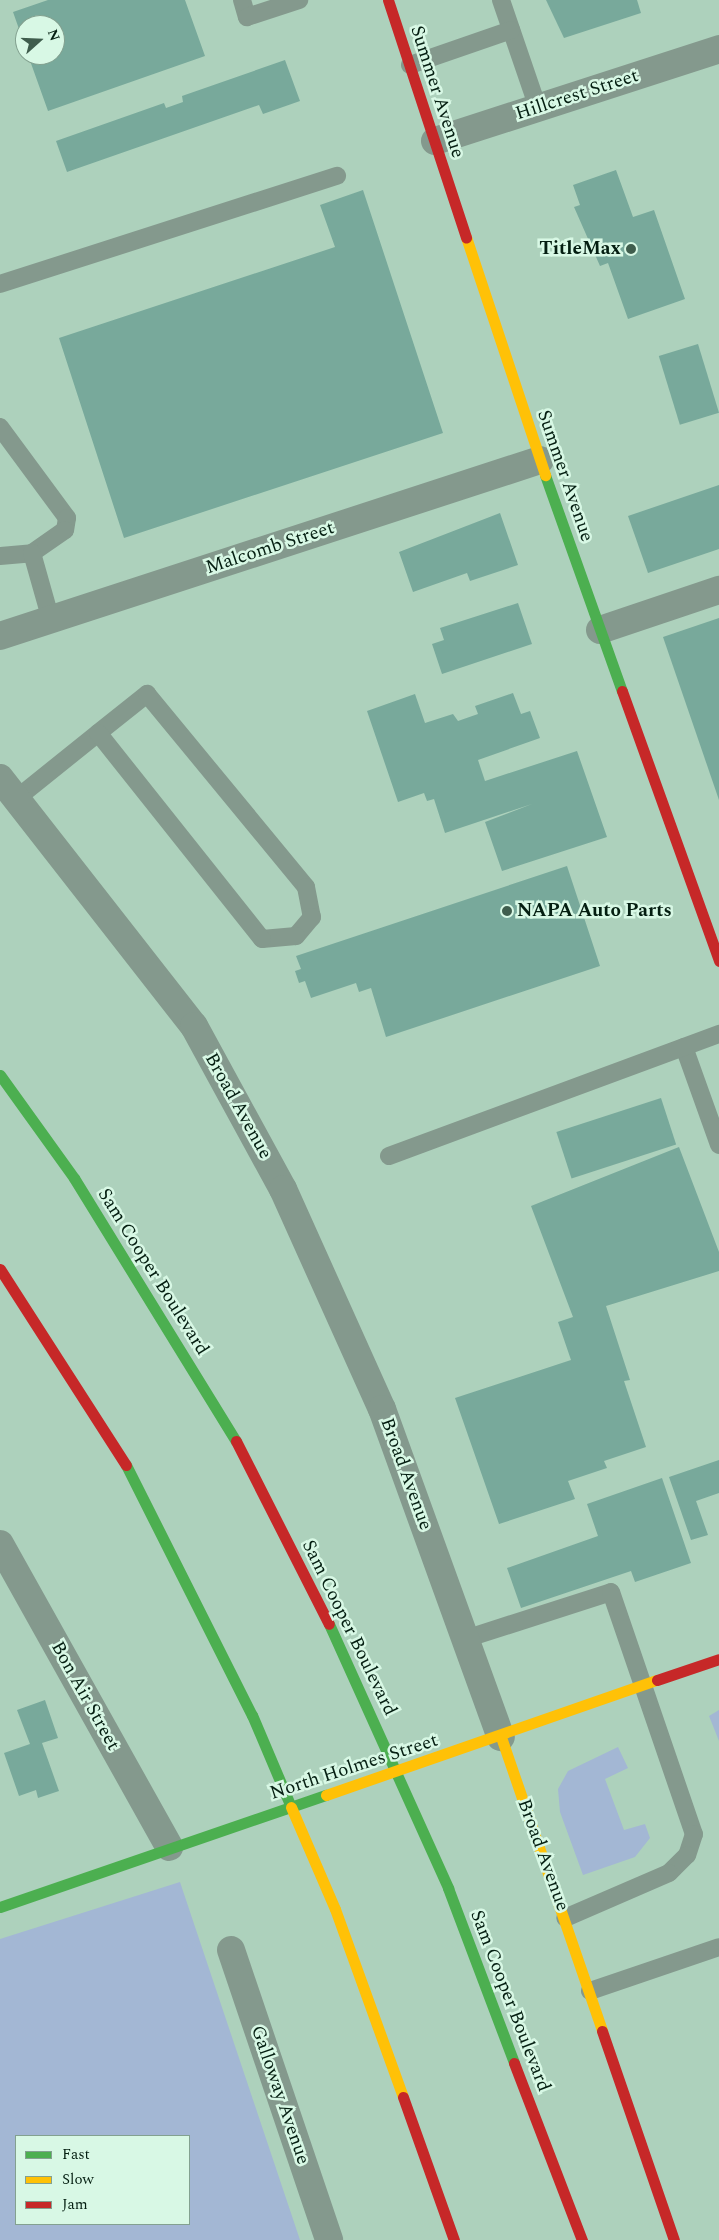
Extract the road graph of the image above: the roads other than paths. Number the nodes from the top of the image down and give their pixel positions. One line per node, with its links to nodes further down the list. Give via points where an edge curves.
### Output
1 (242, 0): 2 (lane, via 247,17)
2 (299, 0)
3 (388, 0): 7 (main road, Summer Avenue)
4 (501, 0): 5 (lane)
5 (511, 30): 7 (lane); 8 (lane)
6 (719, 49): 8 (street, Hillcrest Street)
7 (410, 65): 9 (main road, Summer Avenue)
8 (538, 108): 9 (street, Hillcrest Street)
9 (435, 141): 13 (main road, Summer Avenue)
10 (337, 176): 11 (lane)
11 (0, 284)
12 (0, 427): 14 (lane, via 67,518 66,530)
13 (540, 460): 17 (street, Malcomb Street); 18 (main road, Summer Avenue)
14 (32, 553): 15 (lane); 17 (lane)
15 (0, 556)
16 (719, 590): 18 (street)
17 (51, 620): 19 (street, Malcomb Street)
18 (600, 630): 22 (main road, Summer Avenue)
19 (0, 636)
20 (98, 733): 20 (lane, via 262,939 296,936 312,917 306,887 147,694); 21 (lane)
21 (8, 788): 31 (street, Broad Avenue, via 194,1026 283,1189 382,1409)
22 (713, 924): 23 (main road, Summer Avenue)
23 (719, 961)
24 (719, 1034): 25 (lane)
25 (684, 1047): 27 (lane); 28 (lane)
26 (0, 1074): 43 (main road, Sam Cooper Boulevard, via 74,1178 228,1425 353,1670 448,1888)
27 (719, 1145)
28 (389, 1156)
29 (0, 1269): 42 (main road, via 138,1486 252,1715 335,1909)
30 (0, 1544): 35 (street, Bon Air Street)
31 (465, 1638): 33 (lane, via 611,1592); 34 (street, Broad Avenue)
32 (719, 1660): 33 (main road, North Holmes Street)
33 (644, 1686): 34 (main road, North Holmes Street); 37 (lane, via 694,1834 686,1855 669,1873)
34 (501, 1737): 35 (main road, North Holmes Street); 37 (main road, Broad Avenue)
35 (169, 1847): 36 (main road, North Holmes Street)
36 (0, 1907)
37 (565, 1918): 40 (main road, Broad Avenue)
38 (719, 1947): 40 (lane)
39 (231, 1950): 41 (street, Galloway Avenue)
40 (590, 1991): 44 (main road, Broad Avenue)
41 (329, 2240)
42 (454, 2240)
43 (582, 2240)
44 (674, 2240)

